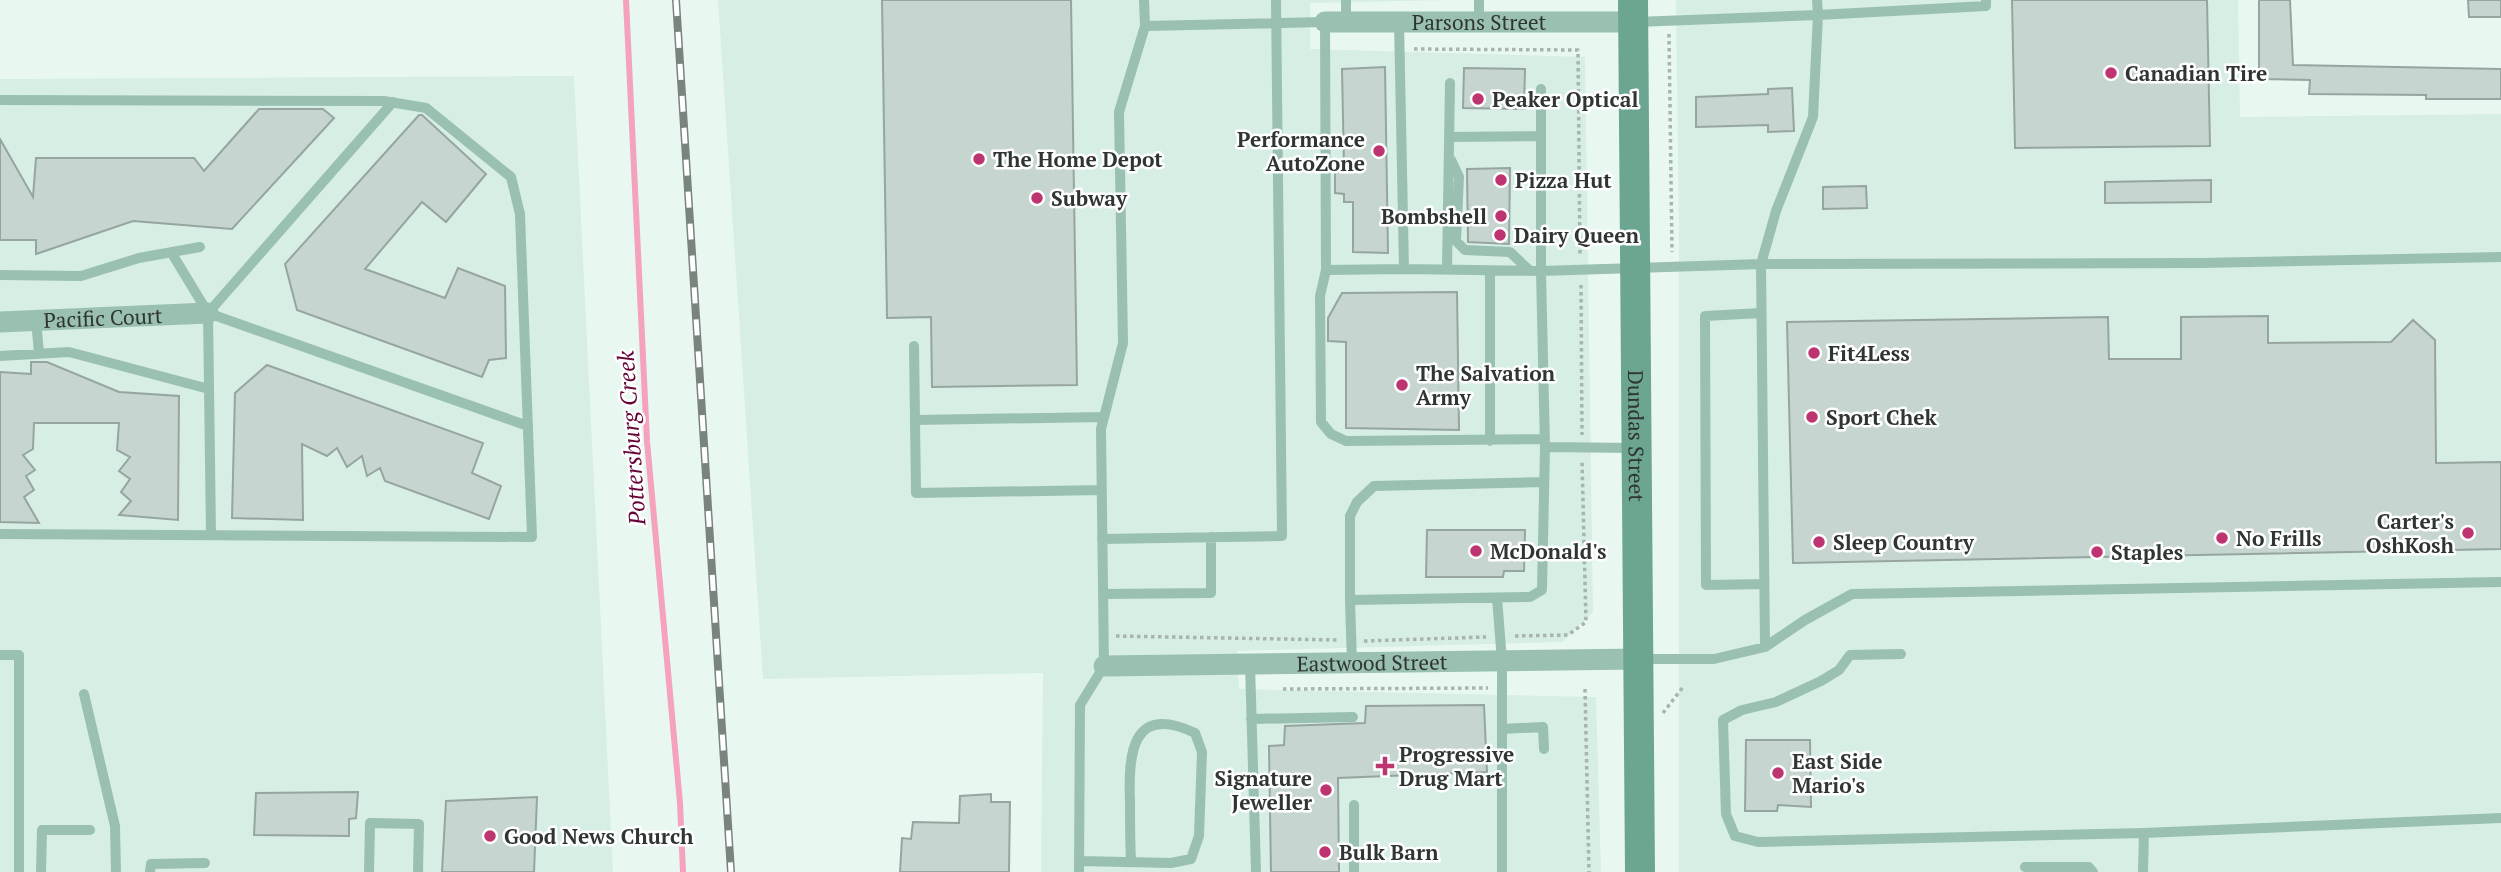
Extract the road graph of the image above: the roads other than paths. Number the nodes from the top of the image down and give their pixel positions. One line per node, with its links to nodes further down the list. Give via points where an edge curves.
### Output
1 (1144, 0): 13 (lane)
2 (1276, 0): 12 (lane)
3 (1346, 0): 9 (lane)
4 (1479, 0): 11 (lane)
5 (1817, 0): 8 (lane)
6 (1986, 0): 8 (lane, via 1986,6)
7 (1633, 11): 8 (lane); 11 (street, Parsons Street); 26 (main road, Dundas Street)
8 (1818, 15): 24 (lane, via 1812,117)
9 (1336, 22): 10 (street, Parsons Street); 12 (lane); 28 (lane)
10 (1399, 22): 11 (street, Parsons Street); 27 (lane)
11 (1479, 22)
12 (1276, 23): 13 (lane); 51 (lane, via 1282,536)
13 (1145, 26): 41 (lane, via 1119,112 1123,343)
14 (1450, 83): 19 (lane)
15 (1541, 89): 18 (lane)
16 (0, 100): 17 (lane)
17 (393, 102): 33 (lane); 43 (lane, via 426,108 511,177 520,214)
18 (1539, 136): 19 (lane); 31 (lane)
19 (1449, 137): 20 (lane)
20 (1449, 158): 25 (lane); 29 (lane, via 1459,177 1456,241 1465,250 1510,252)
21 (200, 247): 22 (lane)
22 (171, 252): 32 (lane, via 81,276); 33 (lane)
23 (2501, 257): 24 (lane)
24 (1761, 264): 26 (lane); 34 (lane)
25 (1447, 268): 27 (lane); 30 (lane)
26 (1634, 268): 31 (lane); 46 (main road, Dundas Street)
27 (1404, 269): 28 (lane)
28 (1326, 270): 44 (lane, via 1320,296 1321,422 1331,433 1346,441)
29 (1529, 270): 30 (lane); 31 (lane)
30 (1490, 271): 44 (lane)
31 (1541, 271): 45 (lane)
32 (0, 275)
33 (208, 313): 35 (street, Pacific Court); 40 (lane); 43 (lane)
34 (1761, 313): 54 (lane); 54 (lane, via 1704,316 1706,585)
35 (36, 320): 36 (street, Pacific Court); 38 (lane)
36 (0, 322)
37 (914, 346): 42 (lane)
38 (38, 353): 39 (lane); 40 (lane, via 69,352)
39 (0, 356)
40 (209, 389): 50 (lane)
41 (1104, 417): 42 (lane); 48 (lane)
42 (915, 420): 48 (lane, via 916,493)
43 (528, 426): 50 (lane, via 533,537)
44 (1490, 441): 45 (lane)
45 (1545, 443): 46 (lane); 47 (lane)
46 (1637, 447): 61 (main road, Dundas Street)
47 (1544, 482): 56 (lane, via 1542,590 1530,597); 57 (lane, via 1374,486 1350,516)
48 (1101, 489): 52 (lane)
49 (0, 534): 50 (lane)
50 (211, 535)
51 (1211, 537): 52 (lane); 55 (lane, via 1211,593)
52 (1102, 539): 55 (lane)
53 (2501, 582): 58 (lane, via 1852,594)
54 (1764, 584): 58 (lane)
55 (1103, 594): 65 (lane)
56 (1497, 598): 57 (lane); 62 (lane)
57 (1350, 600): 63 (lane)
58 (1765, 647): 61 (lane, via 1714,659)
59 (1900, 654): 74 (lane, via 1850,654 1839,670 1821,681 1723,720 1726,814 1735,836 1758,842)
60 (0, 655): 79 (lane, via 19,654)
61 (1639, 659): 62 (street, Eastwood Street); 88 (main road, Dundas Street)
62 (1502, 661): 63 (street, Eastwood Street); 69 (lane)
63 (1352, 663): 64 (street, Eastwood Street)
64 (1250, 664): 65 (street, Eastwood Street); 68 (lane)
65 (1104, 666): 77 (lane, via 1080,705)
66 (84, 694): 81 (lane, via 116,826)
67 (1353, 717): 68 (lane)
68 (1251, 719): 85 (lane)
69 (1502, 729): 70 (lane, via 1544,727); 87 (lane)
70 (1544, 749)
71 (1354, 805): 86 (lane)
72 (2501, 818): 74 (lane)
73 (90, 830): 80 (lane, via 41,830)
74 (2144, 833): 90 (lane)
75 (1131, 861): 75 (lane, via 1183,862 1195,851 1202,752 1195,733 1180,726 1146,728 1135,742 1129,762); 77 (lane)
76 (205, 863): 82 (lane, via 151,864)
77 (1079, 867)
78 (2025, 867): 89 (lane, via 2089,867)
79 (19, 872)
80 (41, 872)
81 (116, 872)
82 (150, 872)
83 (369, 872): 84 (lane, via 370,823 419,824)
84 (418, 872)
85 (1256, 872)
86 (1354, 872)
87 (1502, 872)
88 (1640, 872)
89 (2094, 872)
90 (2143, 872)

